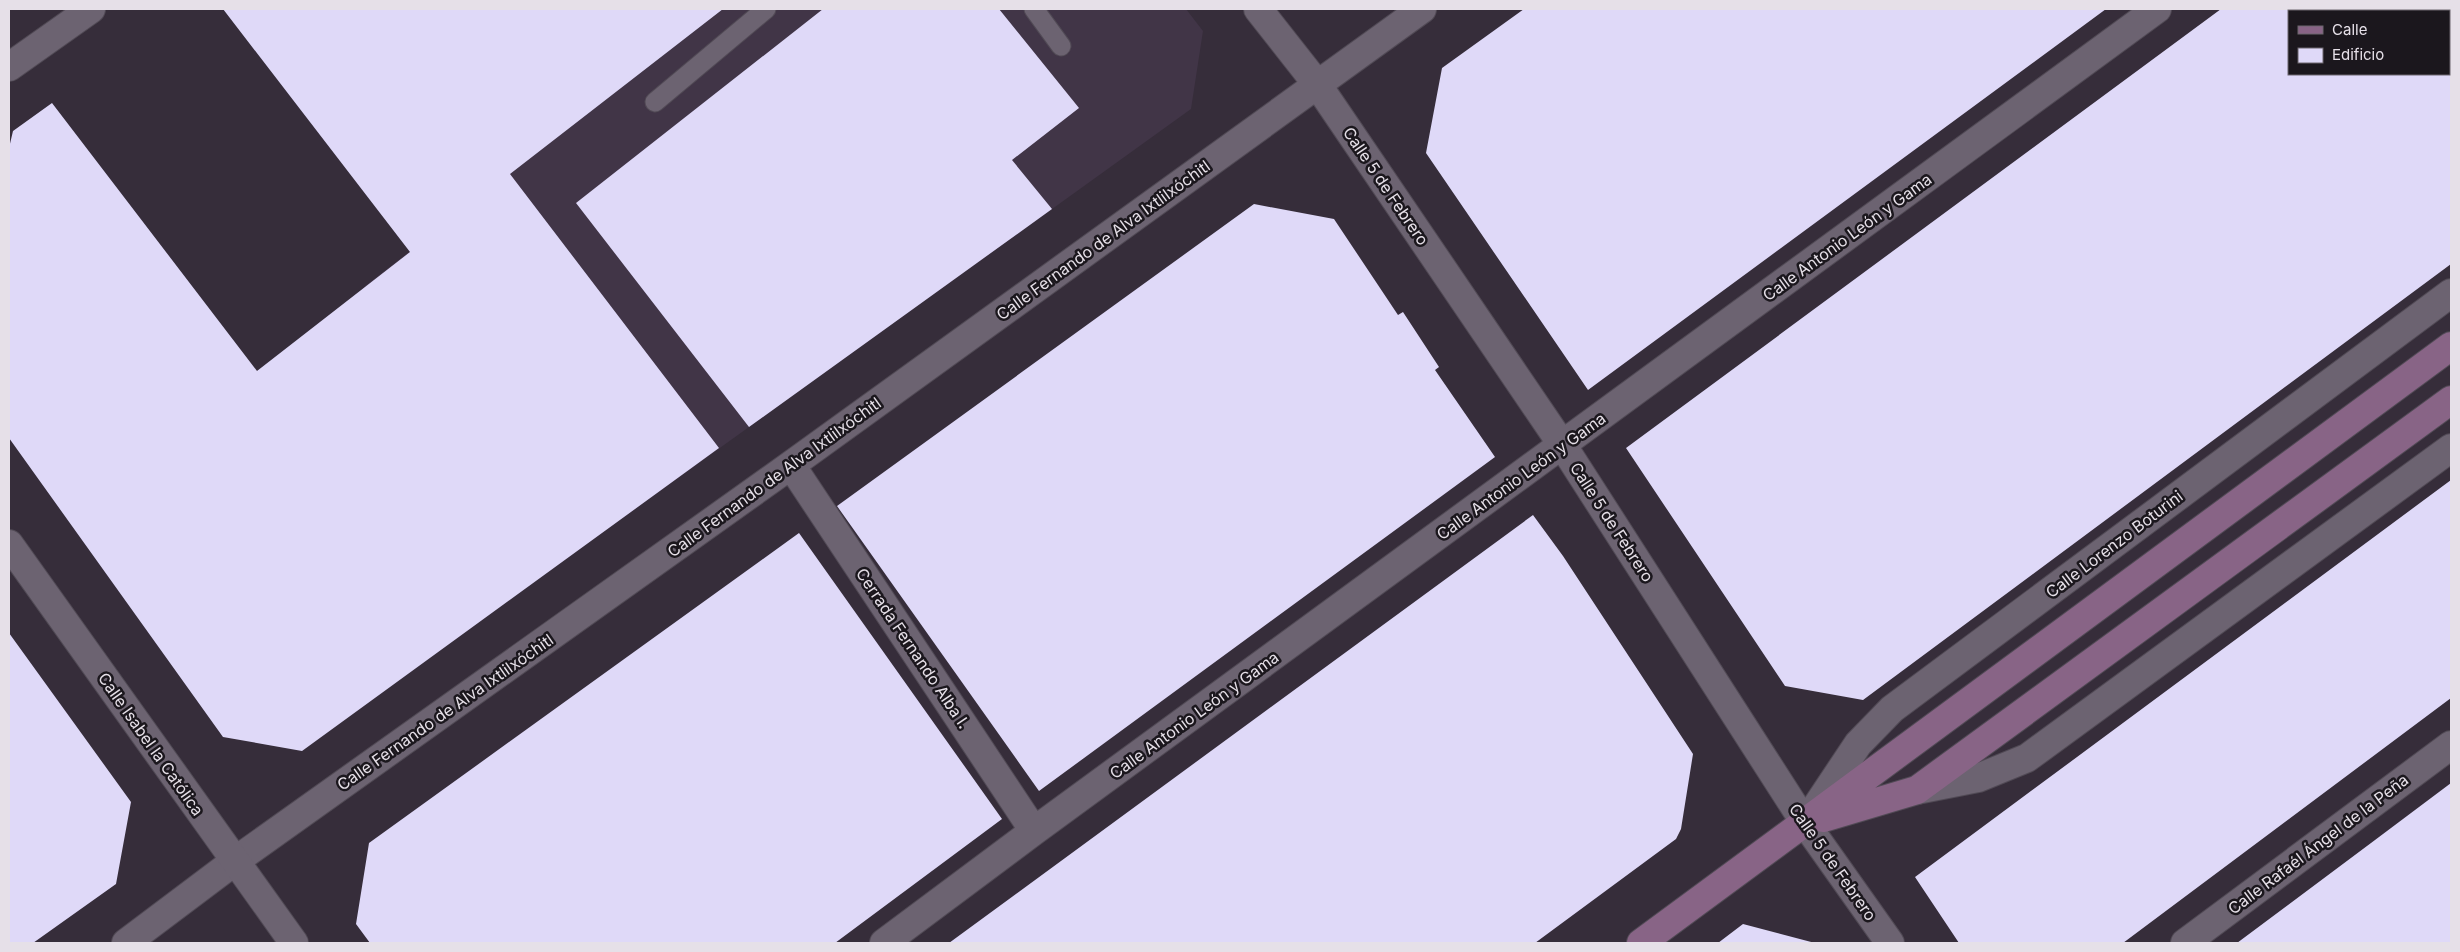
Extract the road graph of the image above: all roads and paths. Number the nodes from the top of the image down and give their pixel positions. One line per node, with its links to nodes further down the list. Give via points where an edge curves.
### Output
1 (91, 9): 8 (street)
2 (766, 9): 10 (lane)
3 (1034, 9): 7 (lane)
4 (1258, 9): 9 (street, Calle 5 de Febrero)
5 (1422, 9): 9 (street, Calle Fernando de Alva Ixtlilxóchitl)
6 (2157, 9): 14 (street, Calle Antonio León y Gama)
7 (1061, 46)
8 (9, 68)
9 (1317, 84): 14 (street, Calle 5 de Febrero); 16 (street, Calle Fernando de Alva Ixtlilxóchitl)
10 (655, 102)
11 (2451, 293): 20 (street, Calle Lorenzo Boturini, via 1892,709 1858,744)
12 (2451, 346): 20 (main road, Calle Lorenzo Boturini)
13 (2451, 400): 19 (main road, Calle Lorenzo Boturini)
14 (1563, 446): 20 (street, Calle 5 de Febrero); 21 (street, Calle Antonio León y Gama)
15 (2451, 448): 19 (street, Calle Lorenzo Boturini, via 2027,758 1978,778)
16 (791, 465): 21 (street, Cerrada Fernando Alba I.); 22 (street, Calle Fernando de Alva Ixtlilxóchitl)
17 (10, 550): 22 (street, Calle Isabel la Católica)
18 (2451, 746): 28 (street, Calle Rafaél Ángel de la Peña)
19 (1917, 790): 20 (main road, Calle Lorenzo Boturini)
20 (1805, 823): 26 (main road, Calle Lorenzo Boturini); 27 (street, Calle 5 de Febrero)
21 (1034, 831): 25 (street, Calle Antonio León y Gama)
22 (235, 861): 23 (street, Calle Fernando de Alva Ixtlilxóchitl); 24 (street, Calle Isabel la Católica)
23 (126, 943)
24 (294, 943)
25 (884, 943)
26 (1641, 943)
27 (1890, 943)
28 (2185, 943)

